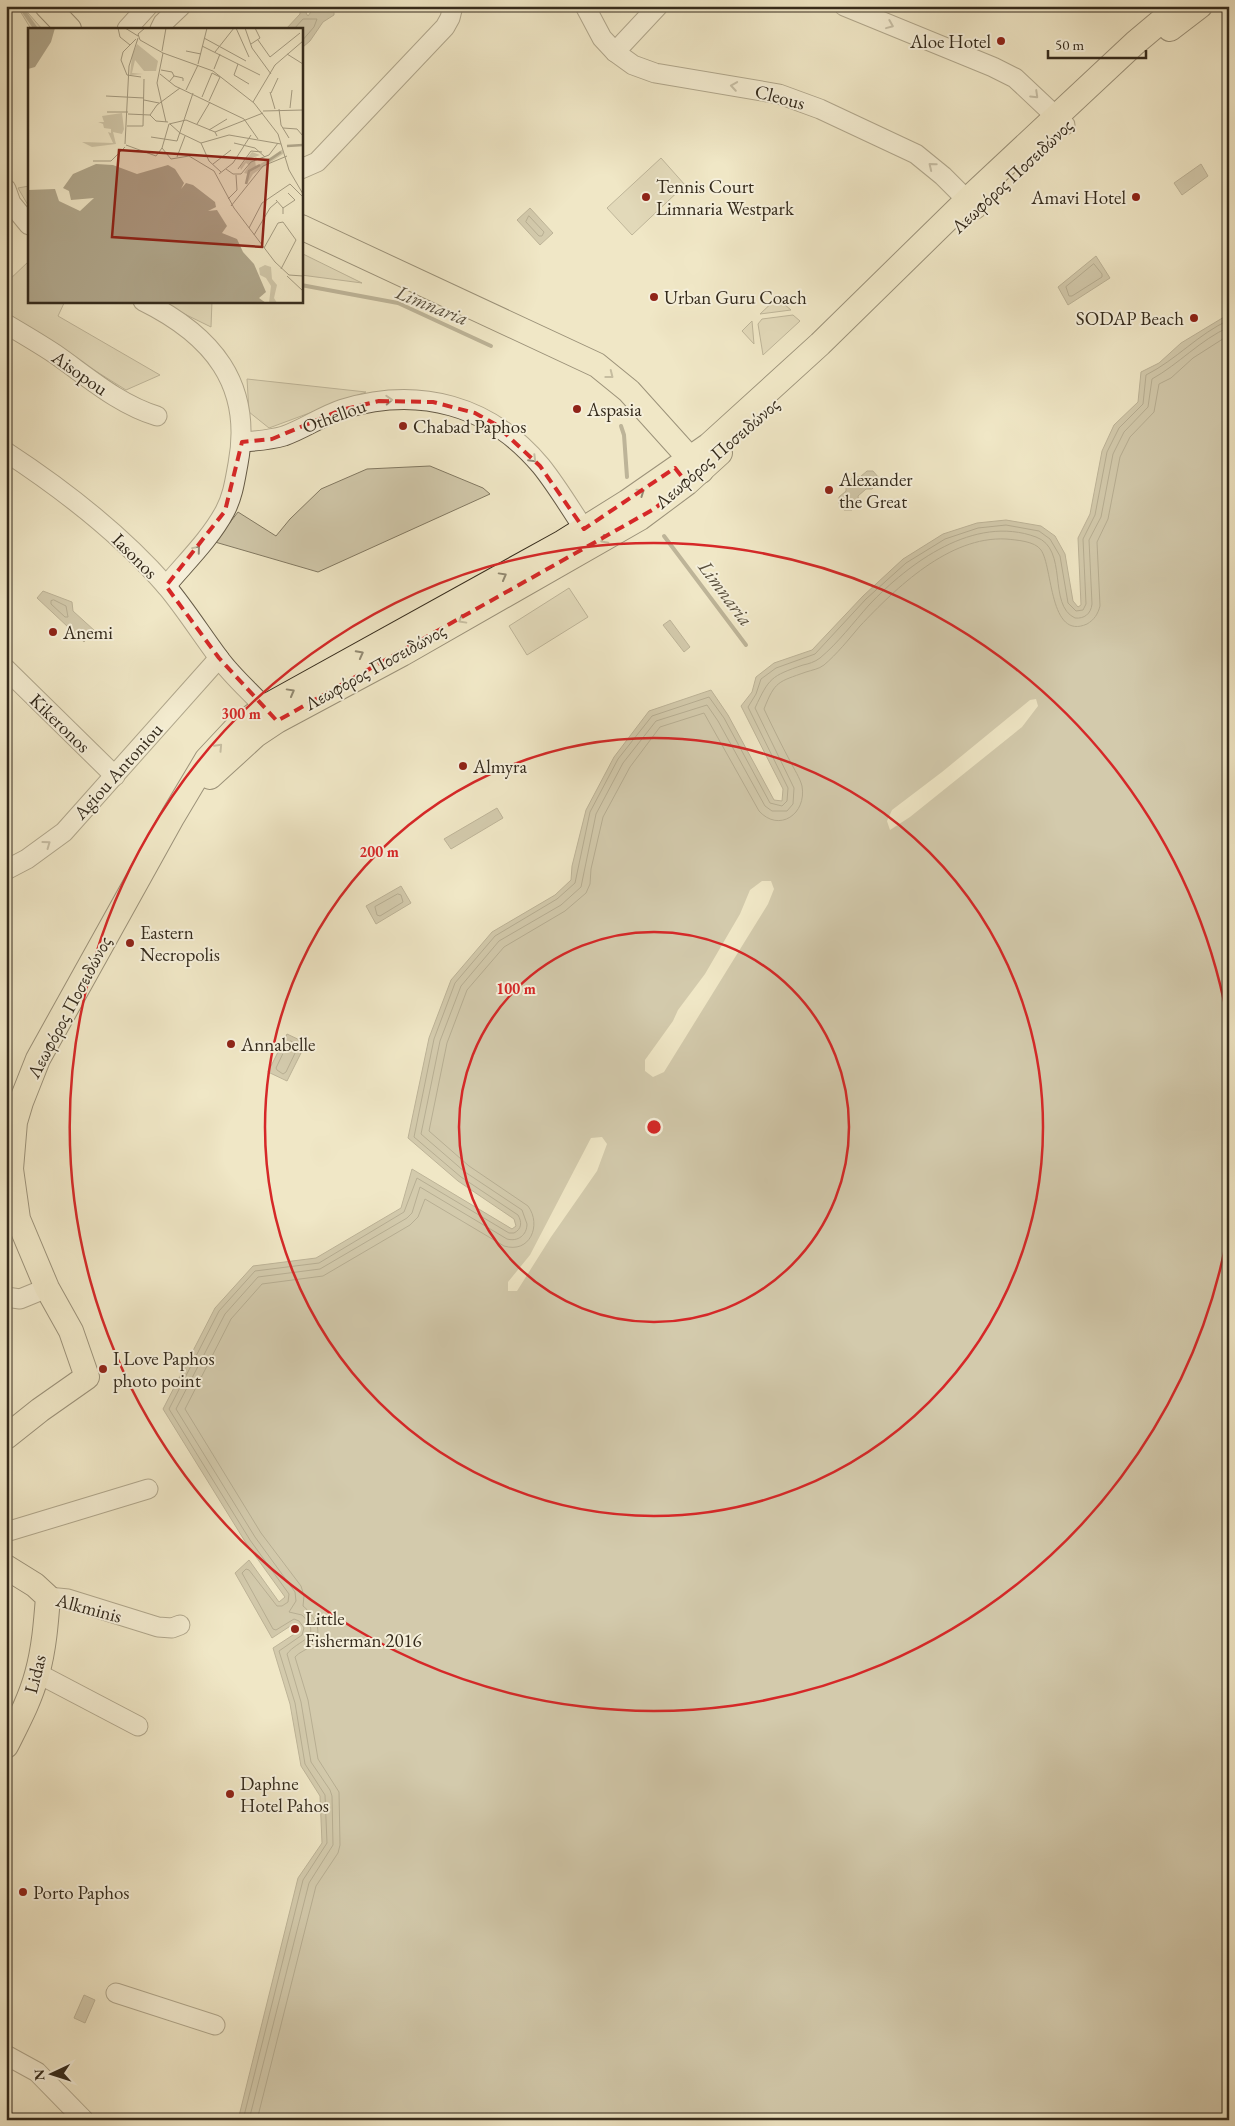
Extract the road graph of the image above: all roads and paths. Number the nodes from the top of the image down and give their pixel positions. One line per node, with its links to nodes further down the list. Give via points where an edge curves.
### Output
1 (30, 6): 11 (main road)
2 (48, 6): 12 (main road)
3 (181, 6): 14 (street)
4 (453, 6): 17 (street, via 445,27 316,162)
5 (585, 6): 15 (street, Cleous, via 602,38)
6 (658, 6): 15 (street)
7 (844, 6): 16 (street, one-way to 16, via 1015,78)
8 (1179, 6): 16 (main road, Λεωφόρος Ποσειδώνος, via 1135,42)
9 (1200, 6): 16 (main road, Λεωφόρος Ποσειδώνος)
10 (140, 9): 13 (street)
11 (50, 28)
12 (68, 28)
13 (128, 28)
14 (160, 28)
15 (615, 52): 19 (street, Cleous, one-way to 15, via 916,154 820,109 779,94 643,70)
16 (1061, 121): 19 (main road, Λεωφόρος Ποσειδώνος)
17 (302, 169)
18 (6, 189): 20 (street, via 11,203)
19 (971, 204): 28 (main road, Λεωφόρος Ποσειδώνος)
20 (28, 224)
21 (302, 227): 28 (main road, one-way to 28, via 597,365 629,391)
22 (302, 242): 28 (main road, via 575,370 601,388)
23 (145, 302): 26 (street, via 185,327 228,372 236,395)
24 (6, 324): 25 (street, Aisopou, via 54,353 115,398)
25 (157, 416)
26 (242, 442): 29 (street, Othellou, one-way to 29, via 272,439 341,410 379,401 411,399 458,407 495,424 518,443 540,466); 30 (street, one-way to 26, via 225,511 234,490)
27 (6, 452): 30 (street, Iasonos, via 93,515)
28 (688, 470): 29 (main road, Λεωφόρος Ποσειδώνος, one-way to 28); 33 (main road, Λεωφόρος Ποσειδώνος, one-way to 33, via 654,509 618,532 402,654)
29 (584, 529): 33 (main road, Λεωφόρος Ποσειδώνος, one-way to 29)
30 (166, 586): 31 (street, Iasonos)
31 (219, 658): 33 (street, Iasonos); 34 (street, Agiou Antoniou)
32 (6, 669): 34 (street, Kikeronos)
33 (266, 717): 36 (main road, Λεωφόρος Ποσειδώνος, via 236,729 207,759 172,816 38,1059 20,1102 11,1169 18,1219)
34 (115, 776): 35 (street, Agiou Antoniou, one-way to 34, via 28,859 64,832)
35 (6, 870)
36 (47, 1288): 37 (street, via 20,1299); 38 (main road, Λεωφόρος Ποσειδώνος, via 71,1331 87,1376)
37 (6, 1297)
38 (6, 1437)
39 (148, 1488): 40 (street)
40 (6, 1532)
41 (6, 1567): 42 (main road, Alkminis)
42 (48, 1597): 43 (street, Alkminis, via 68,1599 158,1627); 44 (main road, Lidas)
43 (180, 1625)
44 (38, 1673): 45 (street); 46 (main road, Lidas, via 28,1703)
45 (138, 1726)
46 (6, 1746)
47 (116, 1993): 48 (street)
48 (215, 2025)
49 (6, 2055): 50 (street, via 37,2072)
50 (84, 2120)

